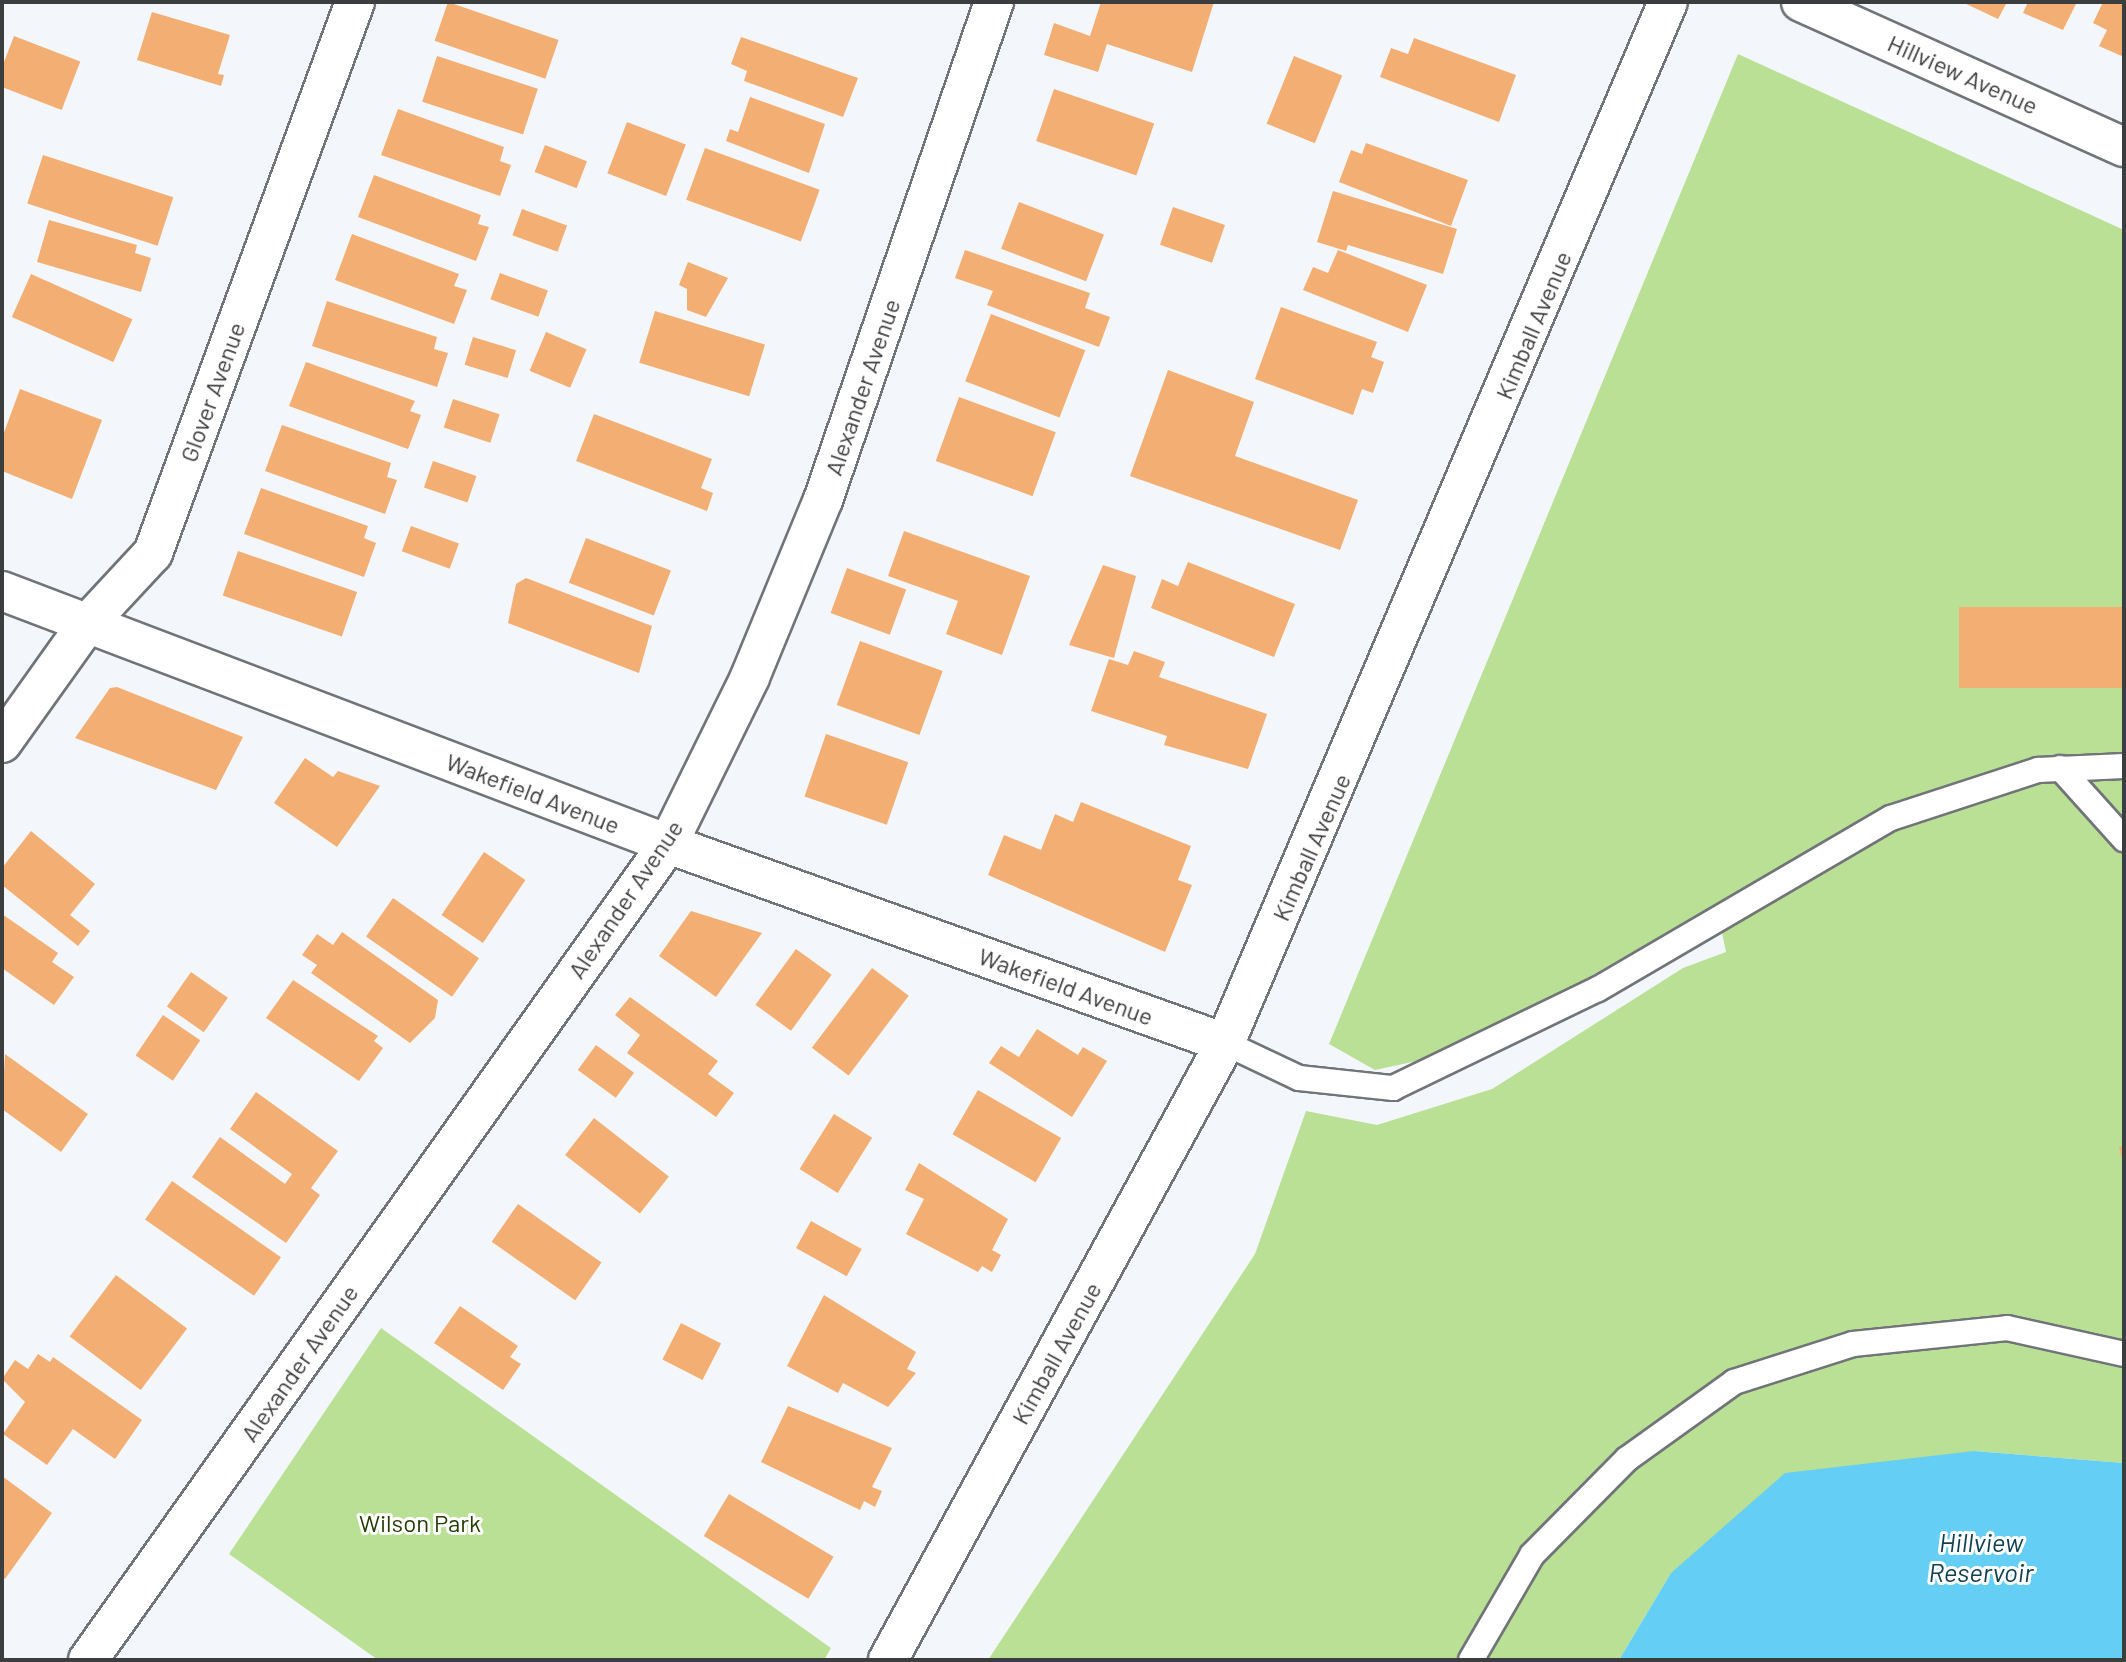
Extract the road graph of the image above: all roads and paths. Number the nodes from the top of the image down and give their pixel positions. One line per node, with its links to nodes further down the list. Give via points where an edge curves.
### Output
1 (355, 2): 7 (street, Glover Avenue, via 153,553)
2 (994, 2): 12 (street, Alexander Avenue, via 823,500 750,677)
3 (1668, 2): 13 (street, Kimball Avenue)
4 (1801, 2): 5 (street, Hillview Avenue)
5 (2124, 147)
6 (2, 591): 7 (street, Wakefield Avenue)
7 (87, 624): 8 (street, Glover Avenue); 12 (street, Wakefield Avenue)
8 (2, 743)
9 (2124, 766): 10 (lane)
10 (2060, 768): 11 (lane); 13 (lane, via 2038,769 1891,818 1598,989 1393,1088 1299,1078)
11 (2124, 839)
12 (668, 844): 13 (street, Wakefield Avenue); 15 (street, Alexander Avenue)
13 (1225, 1043): 16 (street, Kimball Avenue)
14 (2124, 1354): 17 (lane, via 2007,1328 1853,1345 1734,1382 1627,1459 1532,1555)
15 (88, 1660)
16 (888, 1660)
17 (1471, 1660)

